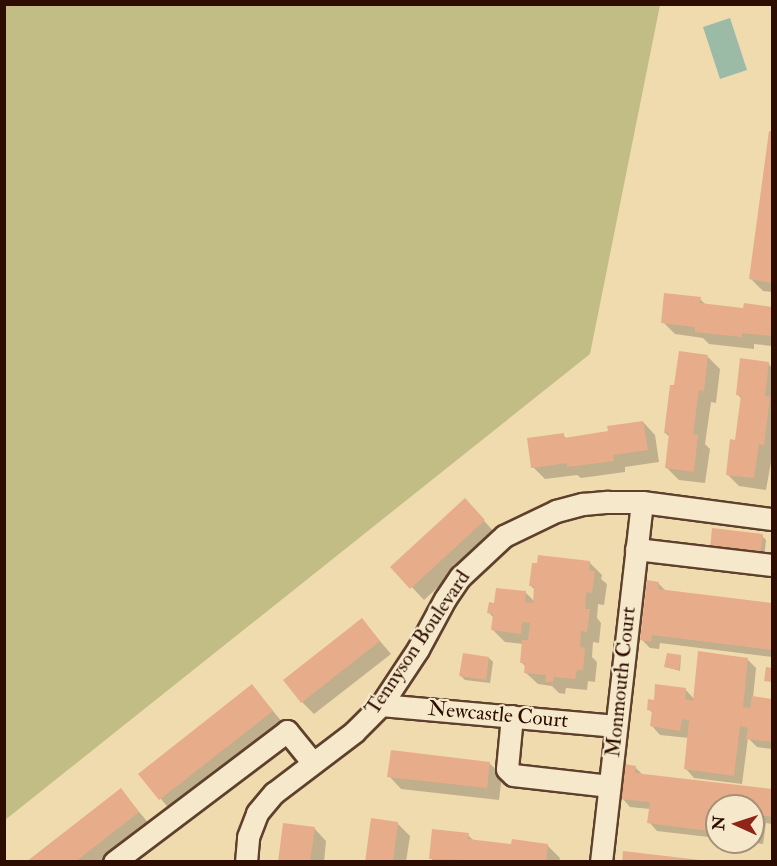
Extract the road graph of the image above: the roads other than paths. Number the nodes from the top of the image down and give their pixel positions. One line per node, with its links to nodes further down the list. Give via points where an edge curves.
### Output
1 (642, 502): 2 (street, Tennyson Boulevard); 3 (street, Monmouth Court); 5 (street, Tennyson Boulevard, via 583,504 556,511 504,536 460,577)
2 (772, 519)
3 (636, 549): 4 (street); 7 (street, Monmouth Court)
4 (772, 565)
5 (381, 705): 6 (street, Newcastle Court); 8 (street, Tennyson Boulevard, via 354,732)
6 (513, 716): 7 (street, Newcastle Court); 9 (street, via 507,769 513,775)
7 (616, 726): 9 (street, Monmouth Court)
8 (313, 763): 10 (street, via 287,731); 11 (street, Tennyson Boulevard, via 274,793 257,813 248,837)
9 (609, 786): 12 (street, Monmouth Court)
10 (114, 861)
11 (246, 861)
12 (601, 861)

